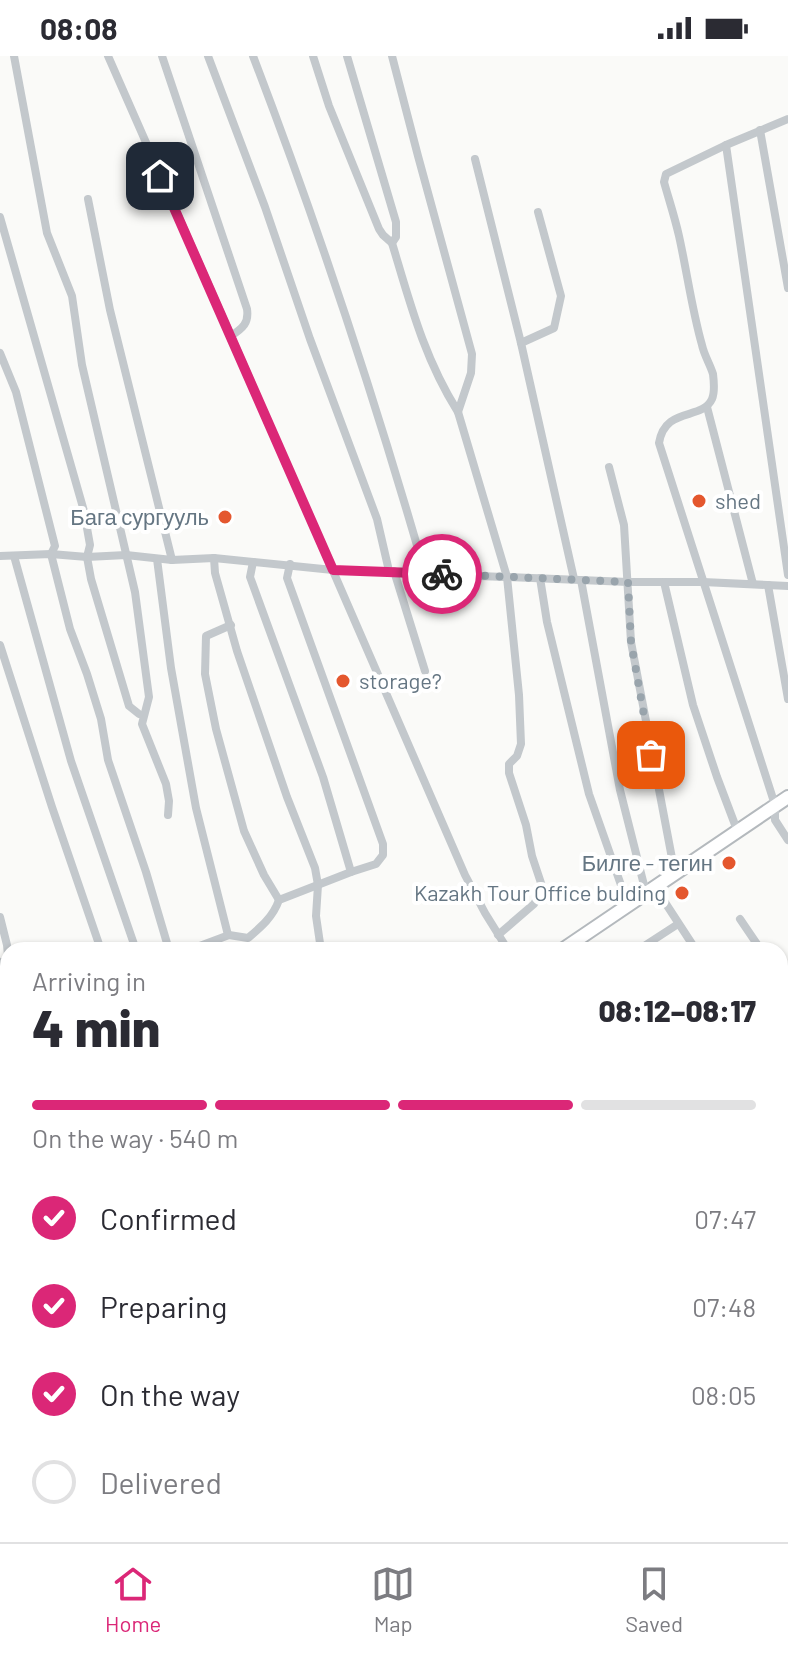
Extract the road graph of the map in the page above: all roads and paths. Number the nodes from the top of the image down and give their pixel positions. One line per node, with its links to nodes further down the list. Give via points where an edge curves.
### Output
1 (14, 56): 25 (street, via 47,233 72,296 82,365)
2 (108, 56): 18 (street)
3 (162, 56): 18 (street, via 247,309 246,325)
4 (208, 56): 35 (street)
5 (253, 56): 36 (street, via 340,300)
6 (313, 56): 16 (street, via 379,229)
7 (347, 56): 16 (street, via 396,222)
8 (392, 56): 22 (street, via 472,354)
9 (788, 119): 10 (street)
10 (760, 130): 11 (street); 17 (street)
11 (726, 145): 21 (street, via 666,174 664,182 702,349 713,374 713,397); 37 (street)
12 (475, 159): 19 (street)
13 (88, 199): 31 (street)
14 (538, 212): 19 (street, via 561,296 554,328)
15 (0, 217): 28 (street, via 84,511)
16 (392, 243): 22 (street, via 427,353)
17 (788, 288)
18 (231, 336): 34 (street)
19 (521, 343): 40 (street)
20 (0, 353): 24 (street, via 16,392 55,546)
21 (707, 407): 43 (street, via 668,423 659,443); 44 (street)
22 (458, 412): 38 (street)
23 (609, 467): 41 (street, via 624,525)
24 (51, 554): 27 (street); 28 (street); 71 (street, via 101,719 108,760)
25 (126, 555): 28 (street); 30 (street); 54 (street, via 149,697 142,724 166,784)
26 (0, 556): 27 (street)
27 (14, 556): 70 (street, via 71,761)
28 (87, 557): 51 (street, via 129,706)
29 (214, 558): 31 (street); 32 (street); 47 (street)
30 (157, 559): 31 (street); 66 (street, via 196,808)
31 (172, 560)
32 (253, 562): 33 (street); 57 (street, via 250,577 323,777)
33 (290, 564): 34 (street); 57 (street, via 287,578 383,844 376,864)
34 (333, 570): 35 (street); 67 (street, via 465,875)
35 (392, 571): 36 (street); 49 (street)
36 (425, 573): 38 (street)
37 (788, 575)
38 (507, 577): 39 (street); 67 (street, via 521,744 509,773 543,889 534,904)
39 (540, 578): 40 (street); 62 (street, via 589,794)
40 (578, 580): 41 (street); 60 (street, via 620,790)
41 (628, 582): 42 (street); 58 (street, via 631,642)
42 (664, 582): 43 (street); 55 (street, via 693,705)
43 (703, 582): 44 (street); 53 (street)
44 (753, 584): 45 (street)
45 (768, 585): 46 (street); 50 (street)
46 (788, 586)
47 (231, 625): 59 (street); 61 (street, via 206,636 205,674 244,831)
48 (0, 645): 69 (street)
49 (425, 671)
50 (788, 699)
51 (139, 714)
52 (788, 797): 53 (highway)
53 (775, 805): 55 (highway); 56 (street, via 775,820)
54 (168, 815)
55 (737, 830): 58 (highway)
56 (788, 840)
57 (351, 872): 59 (street)
58 (675, 874): 60 (highway)
59 (318, 885): 61 (street); 73 (street)
60 (650, 890): 62 (highway); 65 (street)
61 (279, 900): 66 (street, via 263,926 248,938)
62 (628, 905): 75 (highway)
63 (0, 917): 68 (street)
64 (740, 919): 78 (street)
65 (678, 924): 76 (street); 77 (street)
66 (228, 935): 72 (street)
67 (498, 935): 74 (street)
68 (6, 942)
69 (98, 942)
70 (133, 942)
71 (167, 942)
72 (210, 942)
73 (320, 942)
74 (503, 942)
75 (574, 942)
76 (650, 942)
77 (690, 942)
78 (756, 942)

